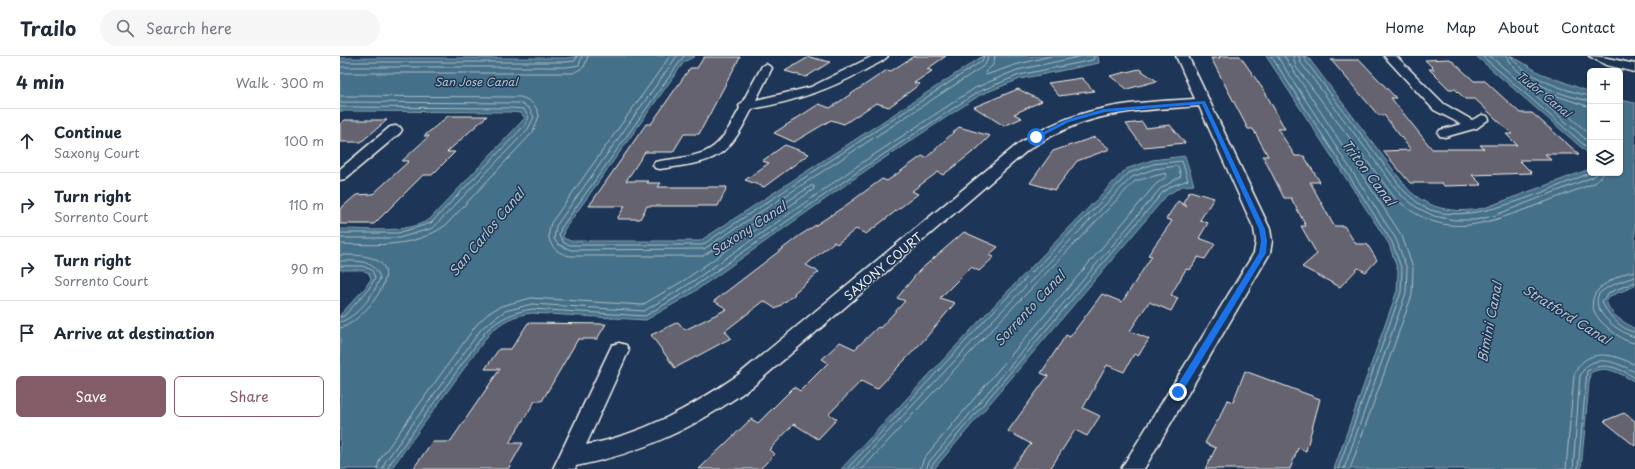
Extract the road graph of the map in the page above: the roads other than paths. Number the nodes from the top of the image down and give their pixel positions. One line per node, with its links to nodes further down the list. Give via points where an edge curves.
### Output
1 (882, 56): 10 (street, via 814,90 785,99)
2 (1182, 56): 9 (street)
3 (1390, 56): 12 (street, via 1439,107 1477,122)
4 (1604, 63): 6 (street)
5 (766, 68): 10 (street)
6 (1635, 68)
7 (1623, 74): 8 (street)
8 (1635, 76)
9 (1203, 102): 18 (street, SAXONY COURT, via 1119,108 1085,115 1051,128 1023,147 745,381 721,398 670,429 638,442); 19 (street, via 1262,229 1262,253)
10 (745, 106): 15 (street, via 730,137 721,149 696,159)
11 (395, 130): 14 (street)
12 (1446, 133)
13 (340, 164): 14 (street)
14 (354, 164): 16 (street)
15 (660, 165)
16 (340, 176)
17 (619, 350): 18 (street, SAXONY COURT)
18 (567, 463)
19 (1132, 469)

